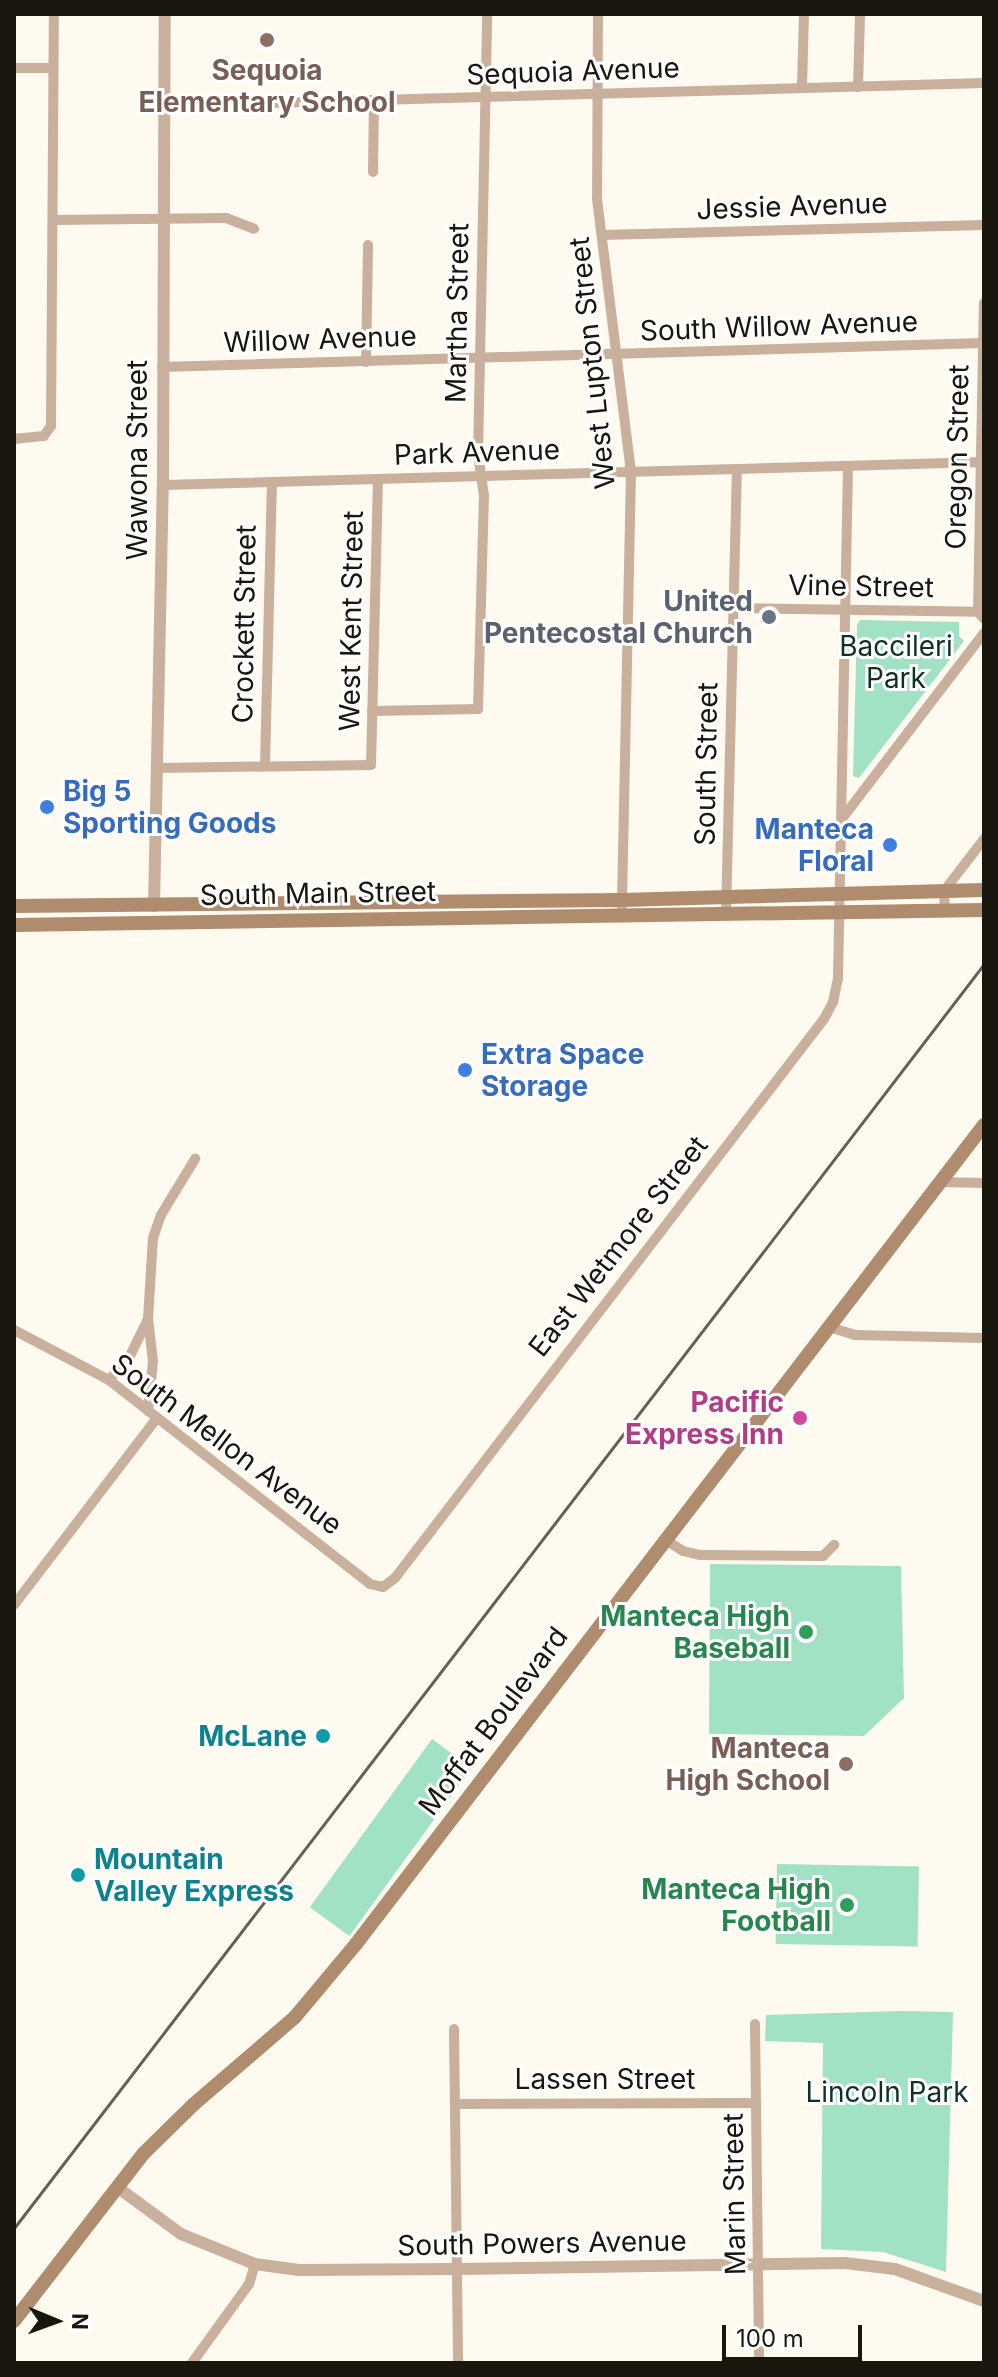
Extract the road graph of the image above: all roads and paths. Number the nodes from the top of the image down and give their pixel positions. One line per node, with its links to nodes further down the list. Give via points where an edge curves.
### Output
1 (54, 14): 8 (street)
2 (165, 14): 15 (street, Wawona Street)
3 (487, 14): 13 (street, Martha Street)
4 (598, 14): 12 (street, West Lupton Street)
5 (804, 14): 11 (street)
6 (860, 14): 10 (street)
7 (14, 68): 8 (street)
8 (52, 68): 18 (street)
9 (984, 83): 10 (street, Sequoia Avenue)
10 (858, 87): 11 (street, Sequoia Avenue)
11 (802, 88): 12 (street, Sequoia Avenue)
12 (597, 95): 13 (street, Sequoia Avenue); 21 (street, West Lupton Street, via 595,164)
13 (487, 98): 14 (street, Sequoia Avenue); 26 (street, Martha Street)
14 (374, 101): 15 (street, Sequoia Avenue); 16 (street)
15 (163, 106): 17 (street, Wawona Street)
16 (373, 172)
17 (163, 218): 18 (street); 20 (street, via 226,218); 28 (street, Wawona Street)
18 (53, 220): 29 (street, via 51,426 44,436)
19 (984, 225): 21 (street, Jessie Avenue)
20 (254, 229)
21 (602, 235): 25 (street, West Lupton Street)
22 (368, 245): 27 (street)
23 (984, 303): 24 (street, Oregon Street)
24 (983, 343): 25 (street, South Willow Avenue); 30 (street, Oregon Street)
25 (618, 355): 26 (street, South Willow Avenue); 33 (street, West Lupton Street)
26 (479, 358): 27 (street, Willow Avenue); 34 (street, Martha Street)
27 (366, 362): 28 (street, Willow Avenue)
28 (162, 367): 37 (street, Wawona Street)
29 (14, 439)
30 (982, 462): 31 (street, Park Avenue); 40 (street, Oregon Street)
31 (848, 466): 32 (street, Park Avenue); 39 (street, East Wetmore Street)
32 (737, 470): 33 (street, Park Avenue); 38 (street, South Street)
33 (631, 472): 34 (street, Park Avenue); 52 (street, West Lupton Street)
34 (481, 476): 35 (street, Park Avenue); 42 (street, Martha Street, via 478,709)
35 (378, 480): 36 (street, Park Avenue); 42 (street, West Kent Street)
36 (272, 483): 37 (street, Park Avenue); 43 (street, Crockett Street)
37 (163, 485): 44 (street, Wawona Street)
38 (734, 608): 39 (street, Vine Street); 50 (street, South Street)
39 (845, 609): 40 (street, Vine Street); 45 (street, East Wetmore Street)
40 (981, 615)
41 (984, 633): 45 (street)
42 (372, 711): 43 (street, West Kent Street, via 371,765)
43 (265, 766): 44 (street)
44 (156, 768): 54 (street, Wawona Street)
45 (841, 820): 49 (street, East Wetmore Street)
46 (984, 839): 48 (street)
47 (984, 890): 48 (main road, South Main Street)
48 (944, 891): 49 (main road, South Main Street); 56 (street)
49 (839, 893): 50 (main road, South Main Street); 57 (street, East Wetmore Street)
50 (727, 897): 52 (main road, South Main Street); 58 (street, South Street)
51 (368, 900): 52 (main road, South Main Street); 54 (main road, South Main Street); 60 (main road)
52 (622, 900): 59 (street)
53 (14, 906): 54 (main road, South Main Street)
54 (154, 906): 61 (main road)
55 (984, 910): 56 (main road, South Main Street)
56 (945, 911): 57 (main road, South Main Street)
57 (839, 913): 58 (main road, South Main Street); 75 (street, East Wetmore Street, via 838,978 824,1019 398,1574 383,1587)
58 (726, 915): 59 (main road, South Main Street)
59 (623, 917): 60 (main road, South Main Street)
60 (368, 918): 61 (main road, South Main Street)
61 (98, 923): 62 (main road, South Main Street)
62 (14, 925)
63 (984, 1125): 65 (main road, Moffat Boulevard)
64 (195, 1159): 67 (street, via 153,1238)
65 (939, 1182): 66 (street); 68 (main road, Moffat Boulevard)
66 (984, 1183)
67 (148, 1319): 71 (street, via 130,1356); 72 (street)
68 (829, 1327): 70 (street, via 855,1335); 73 (main road, Moffat Boulevard)
69 (14, 1330): 71 (street, South Mellon Avenue)
70 (984, 1338)
71 (109, 1380): 72 (street, South Mellon Avenue)
72 (152, 1415): 75 (street, South Mellon Avenue); 76 (street)
73 (664, 1539): 74 (street, via 701,1555 823,1556); 81 (main road, Moffat Boulevard, via 295,2017 194,2104)
74 (834, 1545)
75 (365, 1579)
76 (14, 1605)
77 (755, 2024): 79 (street, Marin Street)
78 (454, 2029): 80 (street)
79 (756, 2103): 80 (street, Lassen Street); 82 (street, Marin Street)
80 (455, 2104): 84 (street)
81 (117, 2187): 83 (street, South Powers Avenue, via 181,2234); 86 (main road, Moffat Boulevard)
82 (759, 2262): 84 (street, South Powers Avenue); 85 (street, South Powers Avenue, via 884,2267); 89 (street, Marin Street)
83 (255, 2264): 84 (street, South Powers Avenue, via 299,2270); 87 (street, via 249,2284)
84 (456, 2269): 88 (street)
85 (984, 2301)
86 (14, 2321)
87 (192, 2363)
88 (458, 2363)
89 (759, 2363)

